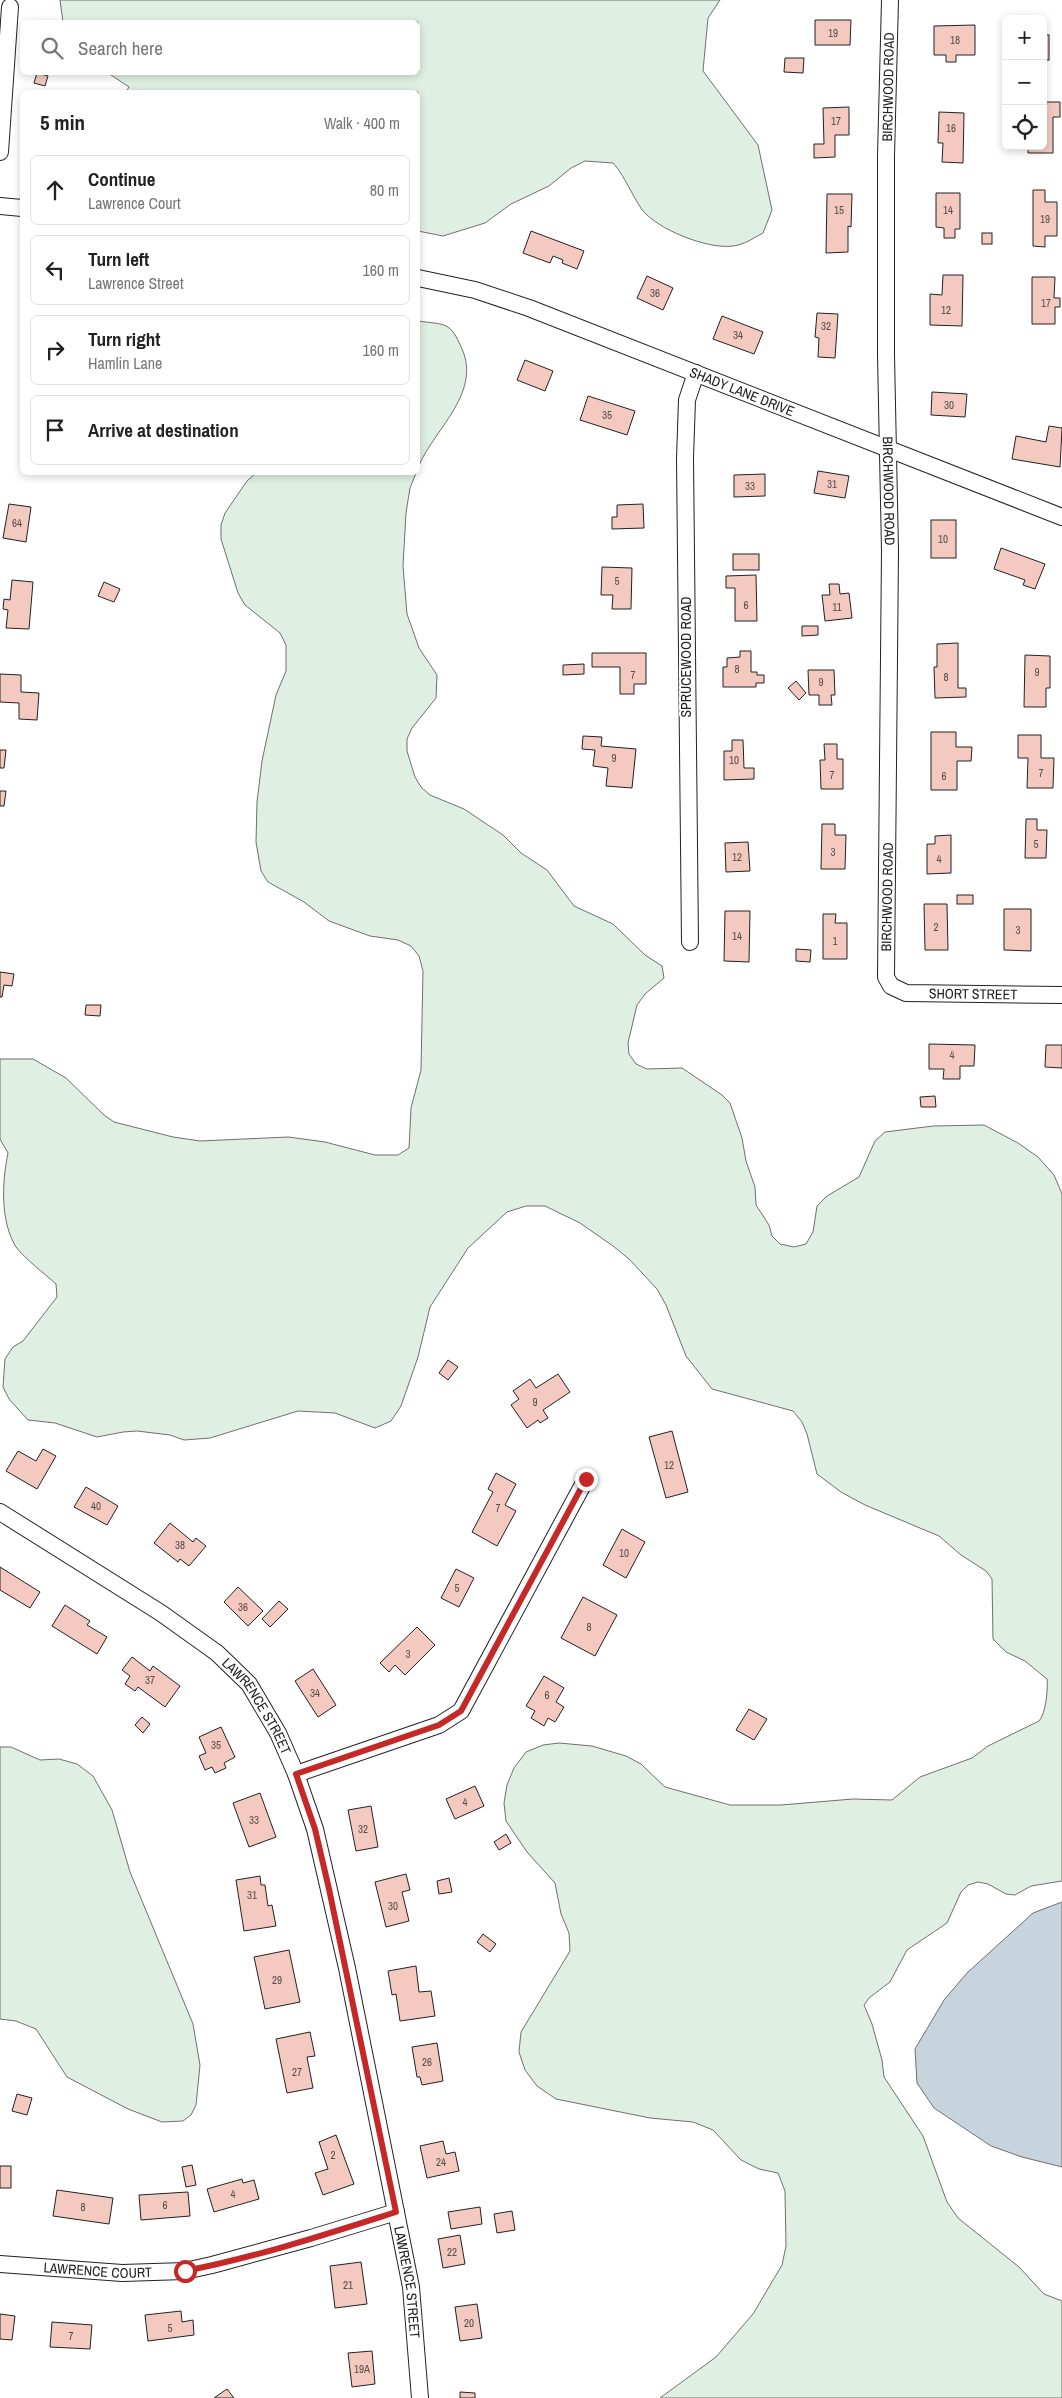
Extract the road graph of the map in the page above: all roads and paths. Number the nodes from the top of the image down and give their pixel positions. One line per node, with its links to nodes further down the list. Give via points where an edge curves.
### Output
1 (890, 0): 8 (street, BIRCHWOOD ROAD, via 886,156)
2 (10, 7): 3 (street)
3 (0, 152)
4 (0, 206): 5 (street)
5 (20, 208)
6 (420, 278): 7 (street, SHADY LANE DRIVE, via 499,298)
7 (696, 373): 8 (street, SHADY LANE DRIVE); 10 (street, SPRUCEWOOD ROAD, via 687,400 685,458)
8 (888, 447): 9 (street, SHADY LANE DRIVE); 11 (street, BIRCHWOOD ROAD)
9 (1062, 517)
10 (690, 942)
11 (888, 983): 12 (street, SHORT STREET, via 898,990 919,994)
12 (1062, 995)
13 (586, 1479): 15 (street, via 461,1711 439,1725)
14 (0, 1512): 15 (street, LAWRENCE STREET, via 161,1613 226,1661 249,1684 262,1704)
15 (296, 1774): 16 (street, LAWRENCE STREET, via 315,1829 329,1889)
16 (396, 2212): 17 (street, LAWRENCE COURT, via 185,2271 122,2273); 18 (street, LAWRENCE STREET, via 412,2295)
17 (0, 2264)
18 (420, 2398)

